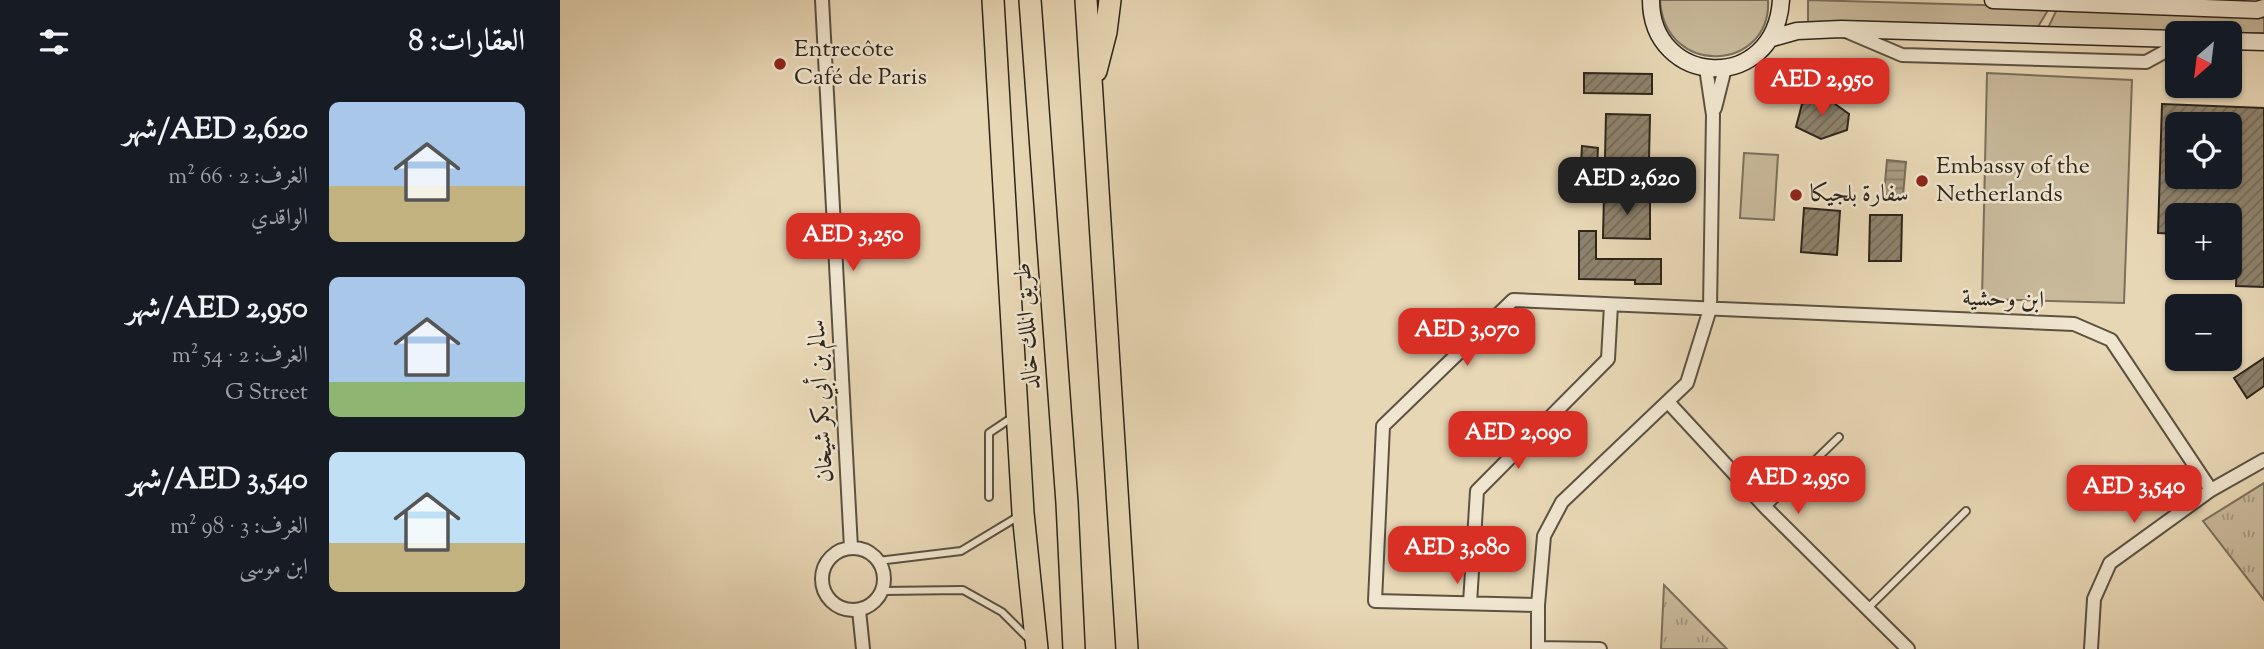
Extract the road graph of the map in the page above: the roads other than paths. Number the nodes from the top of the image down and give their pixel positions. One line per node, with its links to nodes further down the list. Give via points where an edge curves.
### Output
1 (822, 0): 31 (street, سالم بن أبي بكر شيخان)
2 (993, 0): 23 (highway)
3 (1030, 0): 40 (highway, طريق الملك خالد)
4 (1086, 0): 18 (highway)
5 (1110, 0): 18 (highway)
6 (1651, 0): 16 (street, via 1657,33 1670,50 1686,62)
7 (1781, 0): 11 (street)
8 (1993, 0): 9 (street)
9 (2264, 8)
10 (1841, 29): 11 (street, via 1797,31); 12 (street); 15 (street, via 1902,55 2146,62)
11 (1772, 38): 17 (street, via 1743,63)
12 (2165, 39)
13 (2242, 41): 14 (street)
14 (2264, 42)
15 (2165, 52)
16 (1706, 68): 17 (street); 19 (street)
17 (1725, 68): 19 (street)
18 (1091, 90): 41 (highway)
19 (1713, 115): 21 (street)
20 (1611, 304): 21 (street, ابن وحشية); 34 (street, via 1608,359 1477,491); 34 (street, ابن وحشية, via 1513,300 1383,426 1375,601)
21 (1710, 309): 22 (street, via 1687,383); 26 (street, ابن وحشية, via 2074,324 2111,340)
22 (1668, 402): 28 (street); 35 (street, via 1562,502 1544,536)
23 (1018, 414): 27 (lane, via 989,432); 30 (highway)
24 (1839, 437): 28 (lane)
25 (2264, 460): 26 (street)
26 (2211, 490): 45 (street, via 2110,563 2094,599)
27 (989, 496)
28 (1766, 508): 36 (street)
29 (1966, 511): 36 (lane)
30 (1023, 513): 32 (lane, via 961,551); 38 (highway)
31 (851, 548): 32 (street); 37 (street, via 826,563 822,583 830,601)
32 (878, 561): 33 (street, via 883,570)
33 (882, 591): 37 (street); 38 (lane, via 963,590 1002,612)
34 (1470, 603): 35 (street)
35 (1538, 605): 42 (street)
36 (1867, 609): 44 (street)
37 (859, 610): 39 (street)
38 (1036, 648)
39 (863, 649)
40 (1074, 649)
41 (1127, 649)
42 (1538, 649): 43 (street)
43 (1600, 649)
44 (1908, 649)
45 (2091, 649)

